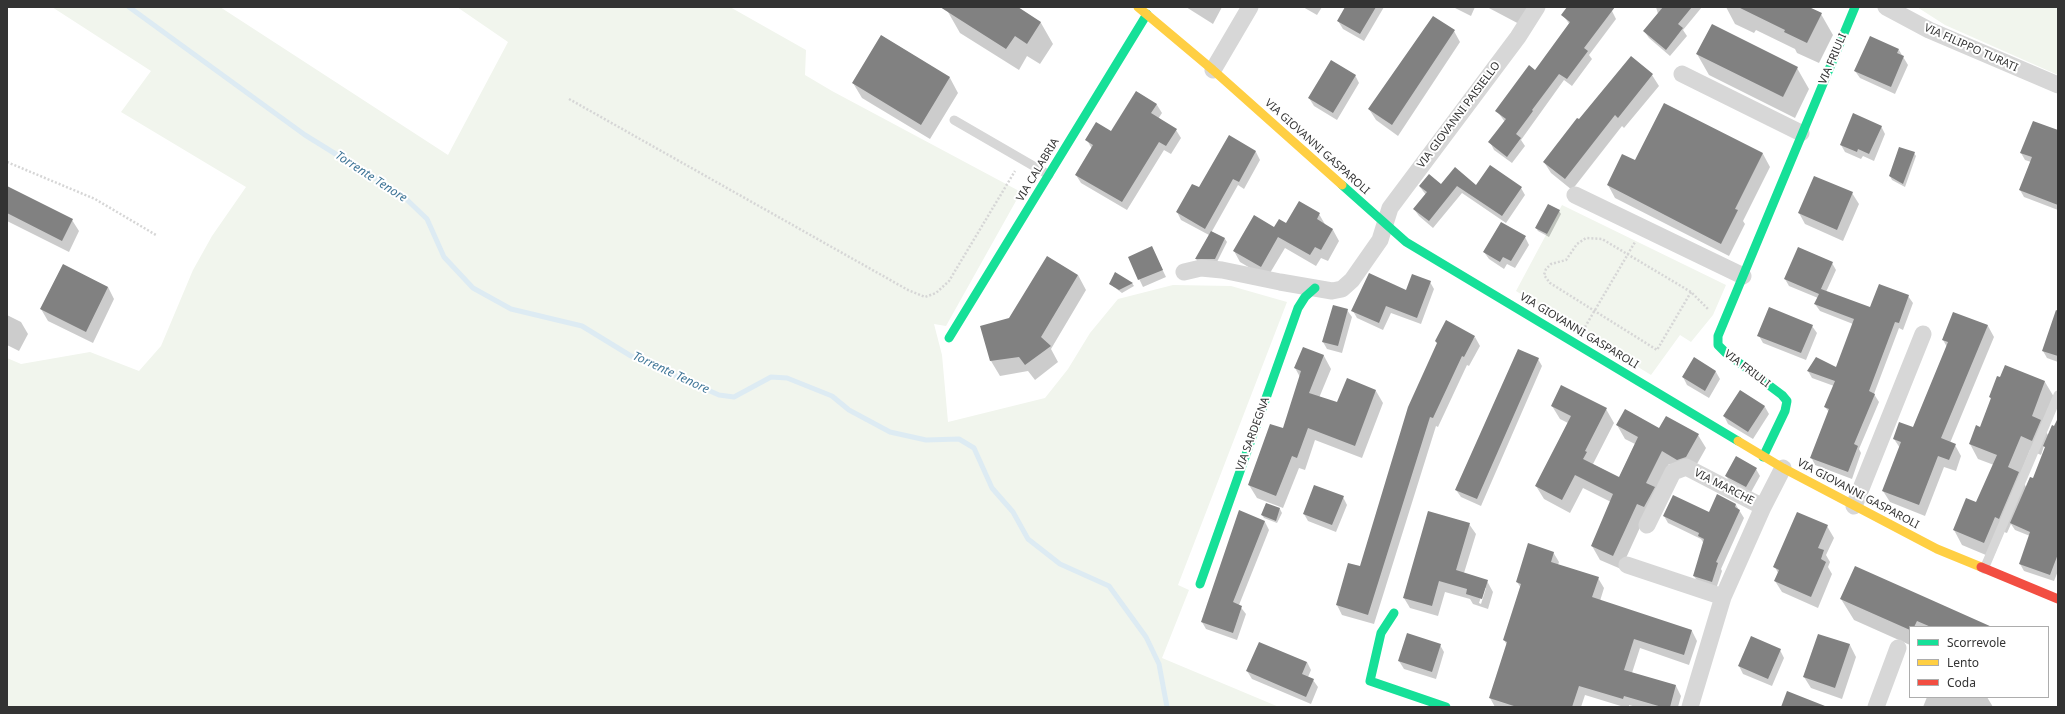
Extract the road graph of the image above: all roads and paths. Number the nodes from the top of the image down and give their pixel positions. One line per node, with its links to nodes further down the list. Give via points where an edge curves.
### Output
1 (1138, 7): 6 (street, VIA GIOVANNI GASPAROLI)
2 (1250, 7): 7 (street)
3 (1537, 7): 17 (street, VIA GIOVANNI PAISIELLO, via 1518,37 1390,208)
4 (1855, 7): 12 (street, VIA FRIULI)
5 (1886, 7): 9 (street, VIA FILIPPO TURATI, via 1929,30)
6 (1147, 14): 7 (street, VIA GIOVANNI GASPAROLI); 15 (street, VIA CALABRIA)
7 (1214, 70): 17 (street, VIA GIOVANNI GASPAROLI)
8 (1682, 74): 12 (street)
9 (2058, 85)
10 (569, 99): 13 (path, via 908,290 925,297 936,293 949,281)
11 (954, 120): 13 (lane)
12 (1801, 133): 22 (street, VIA FRIULI)
13 (1022, 159): 15 (lane)
14 (7, 162): 19 (path, via 95,199)
15 (1049, 175): 26 (street, VIA CALABRIA)
16 (1575, 195): 18 (street)
17 (1385, 225): 23 (street, via 1380,240 1352,280 1342,289 1332,291); 27 (street, VIA GIOVANNI GASPAROLI, via 1406,242)
18 (1643, 228): 20 (path); 22 (street)
19 (156, 235)
20 (1628, 254): 24 (path); 24 (path, via 1602,238 1586,238 1577,244 1566,260 1551,264 1546,269 1544,275 1550,283); 24 (path, via 1692,292 1657,350)
21 (1184, 272): 23 (street, via 1201,268 1222,270)
22 (1743, 276): 29 (street, VIA FRIULI, via 1718,336 1718,345 1787,401 1785,411)
23 (1315, 288): 36 (street, VIA SARDEGNA, via 1298,308)
24 (1594, 311): 27 (path)
25 (1924, 334): 31 (street)
26 (949, 338)
27 (1575, 342): 29 (street, VIA GIOVANNI GASPAROLI)
28 (2058, 395): 35 (lane)
29 (1763, 457): 30 (street, VIA GIOVANNI GASPAROLI)
30 (1783, 468): 31 (street, VIA GIOVANNI GASPAROLI); 32 (street, VIA MARCHE)
31 (1854, 506): 35 (street, VIA GIOVANNI GASPAROLI, via 1937,549)
32 (1763, 507): 33 (street, VIA MARCHE, via 1686,467 1673,472); 37 (street, VIA MARCHE)
33 (1647, 525)
34 (1627, 565): 37 (street)
35 (1984, 569): 38 (street, VIA GIOVANNI GASPAROLI)
36 (1200, 584)
37 (1723, 597): 42 (street, VIA MARCHE)
38 (2058, 599)
39 (1394, 613): 41 (street, via 1381,633 1370,681)
40 (1898, 648): 43 (street)
41 (1446, 707)
42 (1690, 707)
43 (1876, 707)

